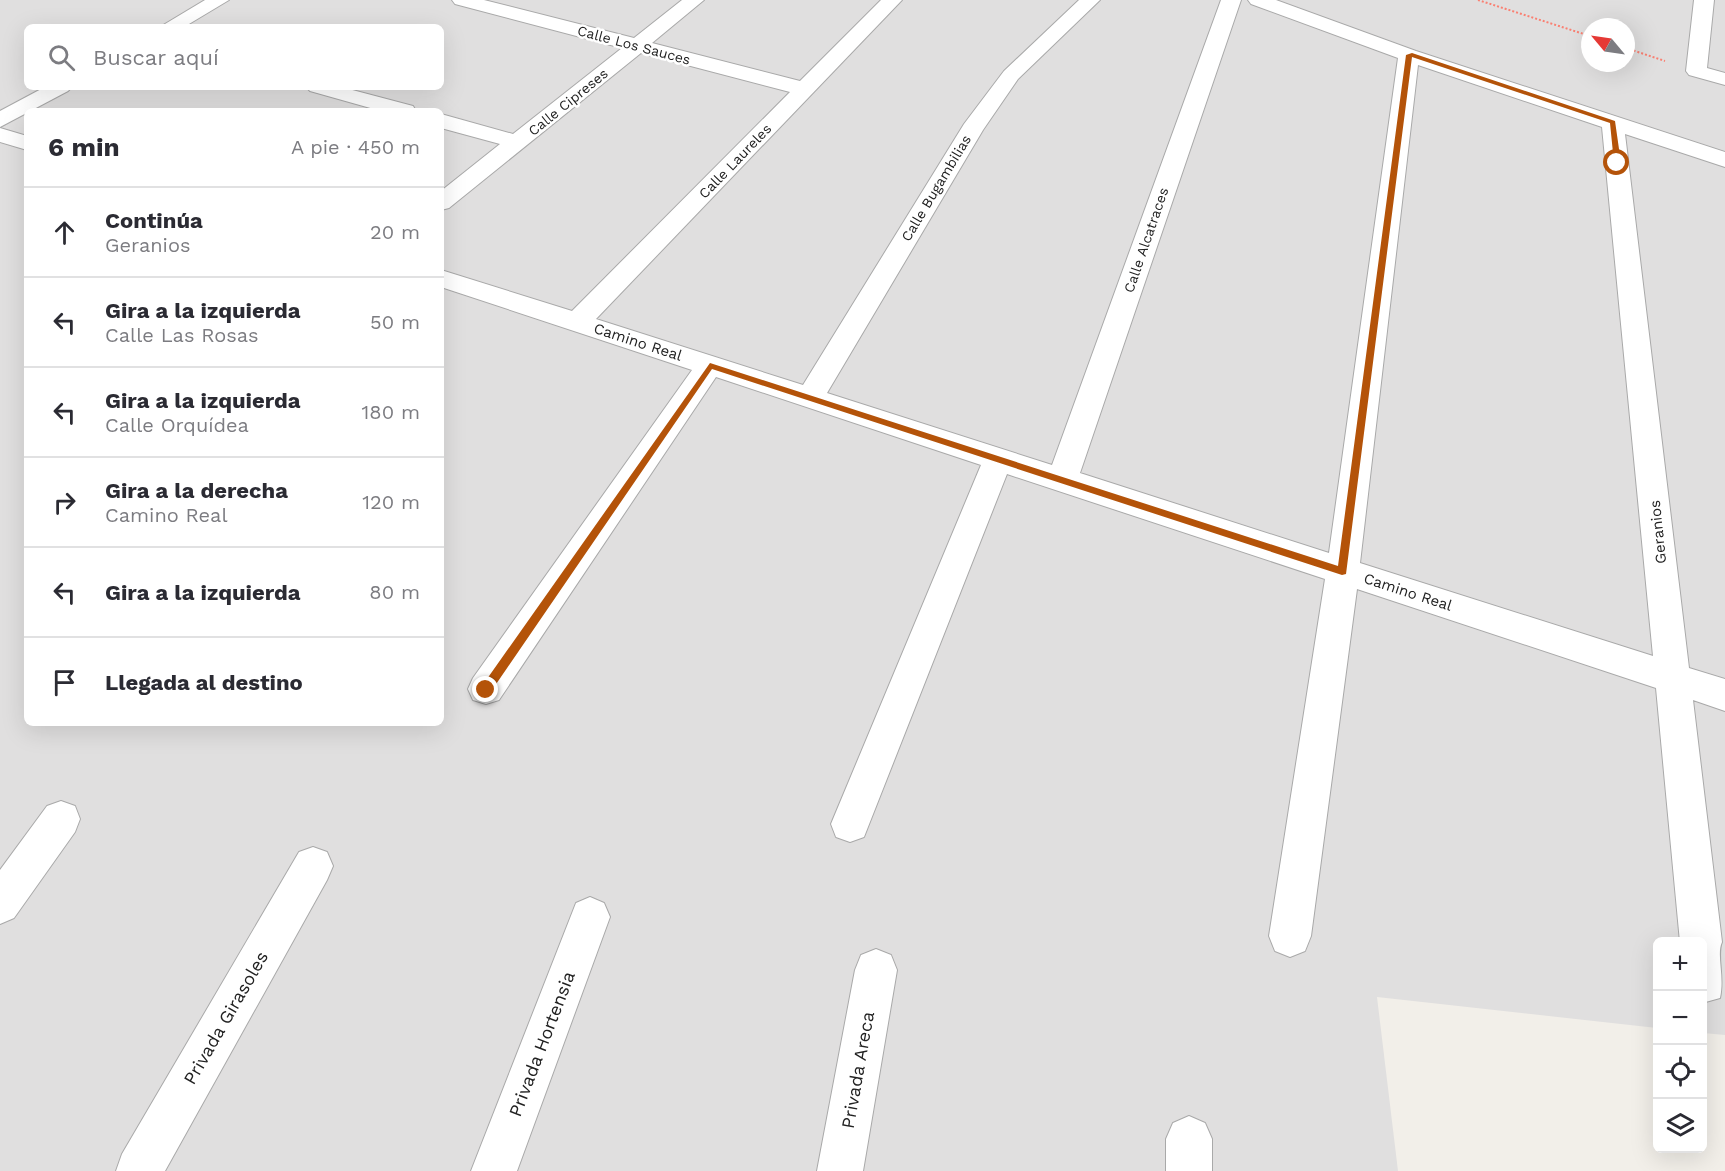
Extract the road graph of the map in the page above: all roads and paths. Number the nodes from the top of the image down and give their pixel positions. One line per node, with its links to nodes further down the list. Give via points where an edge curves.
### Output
1 (219, 0): 10 (street)
2 (462, 0): 12 (street, Calle Los Sauces)
3 (694, 0): 12 (street, Calle Cipreses)
4 (892, 0): 17 (street, Calle Laureles)
5 (1090, 0): 32 (street, Calle Bugambilias, via 1011,75 972,129)
6 (1231, 0): 34 (street, Calle Alcatraces)
7 (1258, 0): 14 (street)
8 (1478, 0): 11 (path)
9 (1704, 0): 15 (street)
10 (175, 24)
11 (1581, 33)
12 (638, 46): 17 (street, Calle Los Sauces); 26 (street, Calle Cipreses)
13 (1635, 51): 15 (path)
14 (1409, 55): 24 (street); 35 (street)
15 (1696, 71): 16 (street)
16 (1725, 78)
17 (805, 89): 30 (street, Calle Laureles)
18 (58, 90): 20 (street)
19 (328, 90): 21 (street)
20 (37, 108)
21 (394, 108)
22 (24, 120): 25 (street)
23 (444, 122): 26 (street)
24 (1613, 122): 27 (street); 36 (street, Geranios)
25 (7, 135)
26 (518, 142): 28 (street, Calle Cipreses)
27 (1725, 159)
28 (444, 201)
29 (444, 279): 30 (street, Camino Real)
30 (577, 322): 31 (street, Camino Real)
31 (710, 365): 32 (street, Camino Real); 37 (street)
32 (810, 398): 33 (street, Camino Real)
33 (998, 459): 34 (street, Camino Real); 40 (street)
34 (1062, 480): 35 (street, Camino Real)
35 (1342, 571): 36 (street, Camino Real); 44 (street)
36 (1674, 679): 38 (street, Camino Real); 45 (street, Geranios)
37 (486, 690)
38 (1725, 695)
39 (61, 819): 42 (street)
40 (850, 824)
41 (313, 866): 47 (street, Privada Girasoles)
42 (0, 904)
43 (590, 917): 48 (street, Privada Hortensia)
44 (1290, 936)
45 (1700, 937)
46 (876, 970): 49 (street, Privada Areca)
47 (139, 1171)
48 (494, 1171)
49 (840, 1171)

